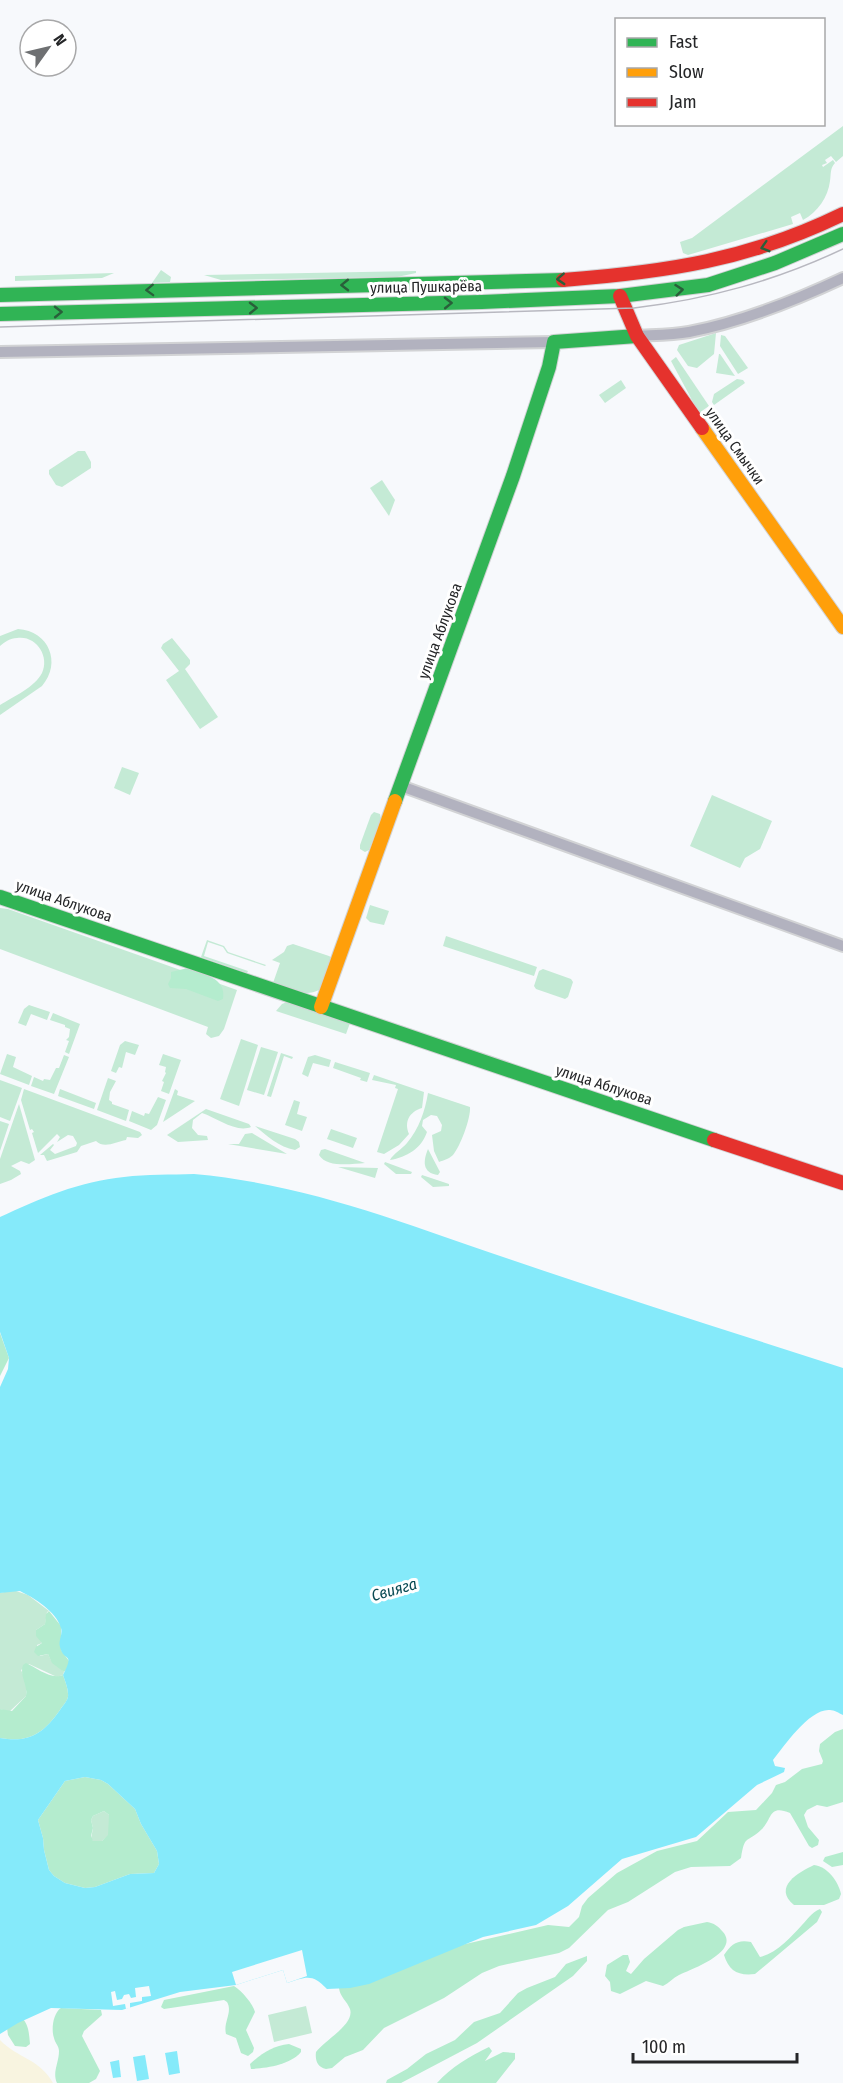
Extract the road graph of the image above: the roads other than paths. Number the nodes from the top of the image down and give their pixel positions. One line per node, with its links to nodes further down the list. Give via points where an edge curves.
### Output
1 (843, 214): 3 (street, улица Пушкарёва, one-way to 3, via 820,227 732,257)
2 (843, 234): 6 (street, улица Пушкарёва, one-way to 2, via 708,285 775,263)
3 (619, 276): 5 (street, улица Пушкарёва, one-way to 5); 6 (street, улица Смычки)
4 (843, 278): 8 (street, via 722,324 687,332)
5 (0, 295)
6 (620, 296): 7 (street, улица Пушкарёва, one-way to 6); 8 (street, улица Смычки)
7 (0, 314)
8 (637, 336): 9 (street); 11 (street, улица Смычки)
9 (554, 342): 10 (street); 12 (street, улица Аблукова, via 535,414)
10 (0, 352)
11 (843, 627)
12 (401, 786): 14 (street); 15 (street, улица Аблукова)
13 (0, 897): 15 (street, улица Аблукова)
14 (843, 946)
15 (321, 1007): 16 (street, улица Аблукова)
16 (843, 1183)

